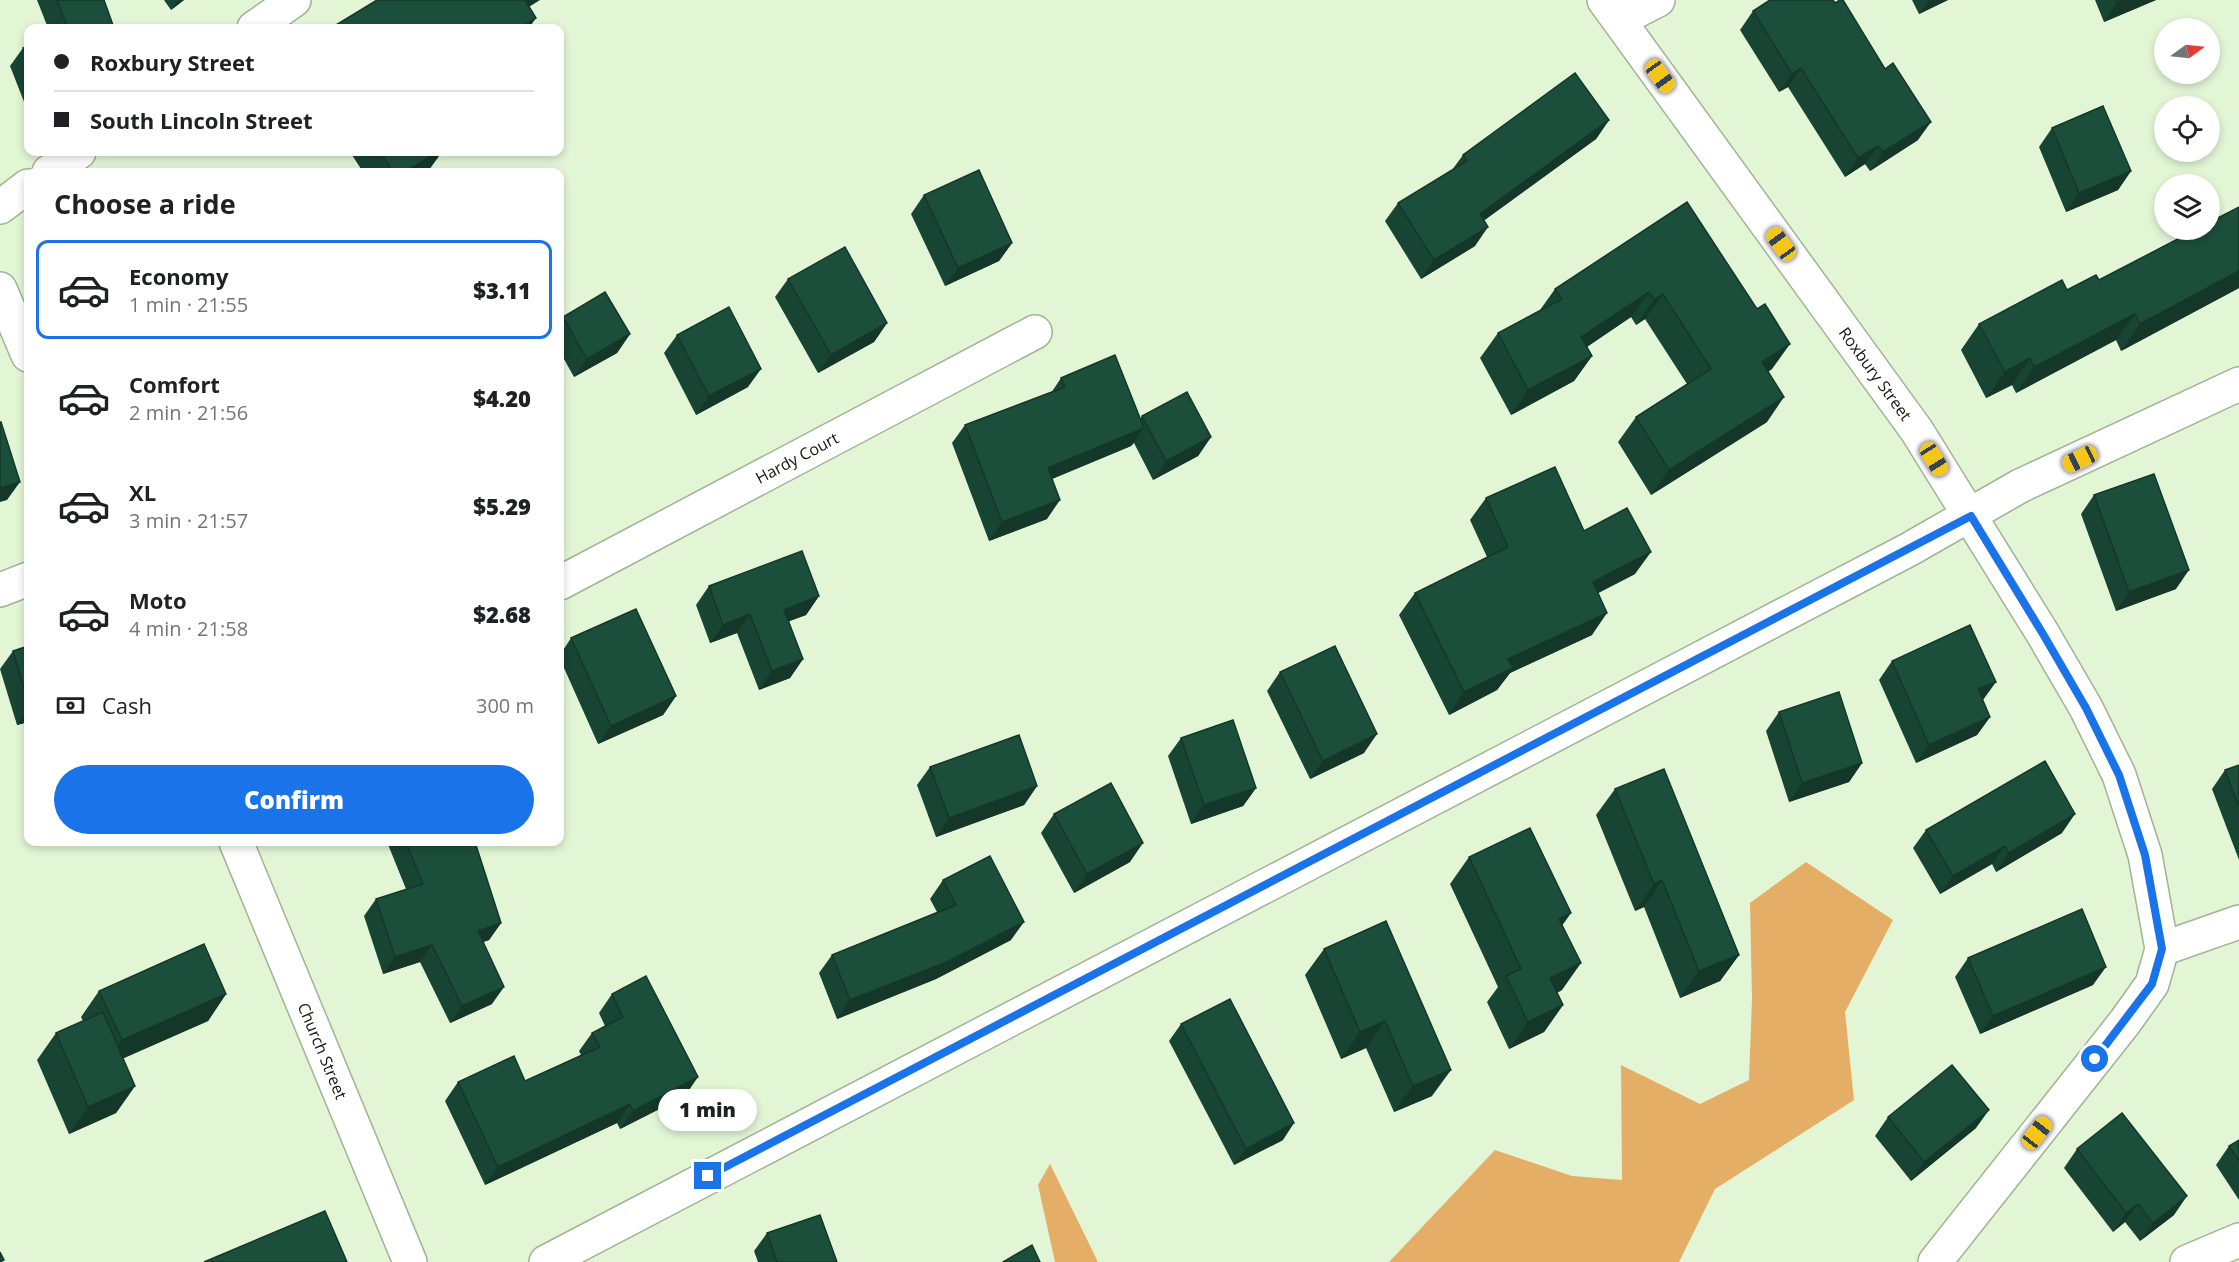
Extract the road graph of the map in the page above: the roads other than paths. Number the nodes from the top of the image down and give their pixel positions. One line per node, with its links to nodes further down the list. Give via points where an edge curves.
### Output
1 (294, 0): 4 (street)
2 (1658, 0): 3 (street)
3 (1612, 10): 13 (street, Roxbury Street, via 1917,431)
4 (260, 24)
5 (73, 156): 6 (street)
6 (55, 168)
7 (24, 189): 8 (street)
8 (0, 207)
9 (0, 289): 11 (street)
10 (1035, 332): 15 (street, Hardy Court)
11 (24, 346)
12 (2239, 384): 13 (street, via 2020,486)
13 (1971, 516): 19 (street, Roxbury Street, via 2081,699 2119,775 2145,855); 22 (street)
14 (24, 581): 16 (street)
15 (564, 581)
16 (0, 590)
17 (238, 846): 21 (street, Church Street)
18 (2239, 922): 19 (street)
19 (2162, 949): 23 (street, Roxbury Street, via 2152,984 2125,1022)
20 (2239, 1240): 24 (street)
21 (410, 1262)
22 (546, 1262)
23 (1935, 1262)
24 (2187, 1262)

